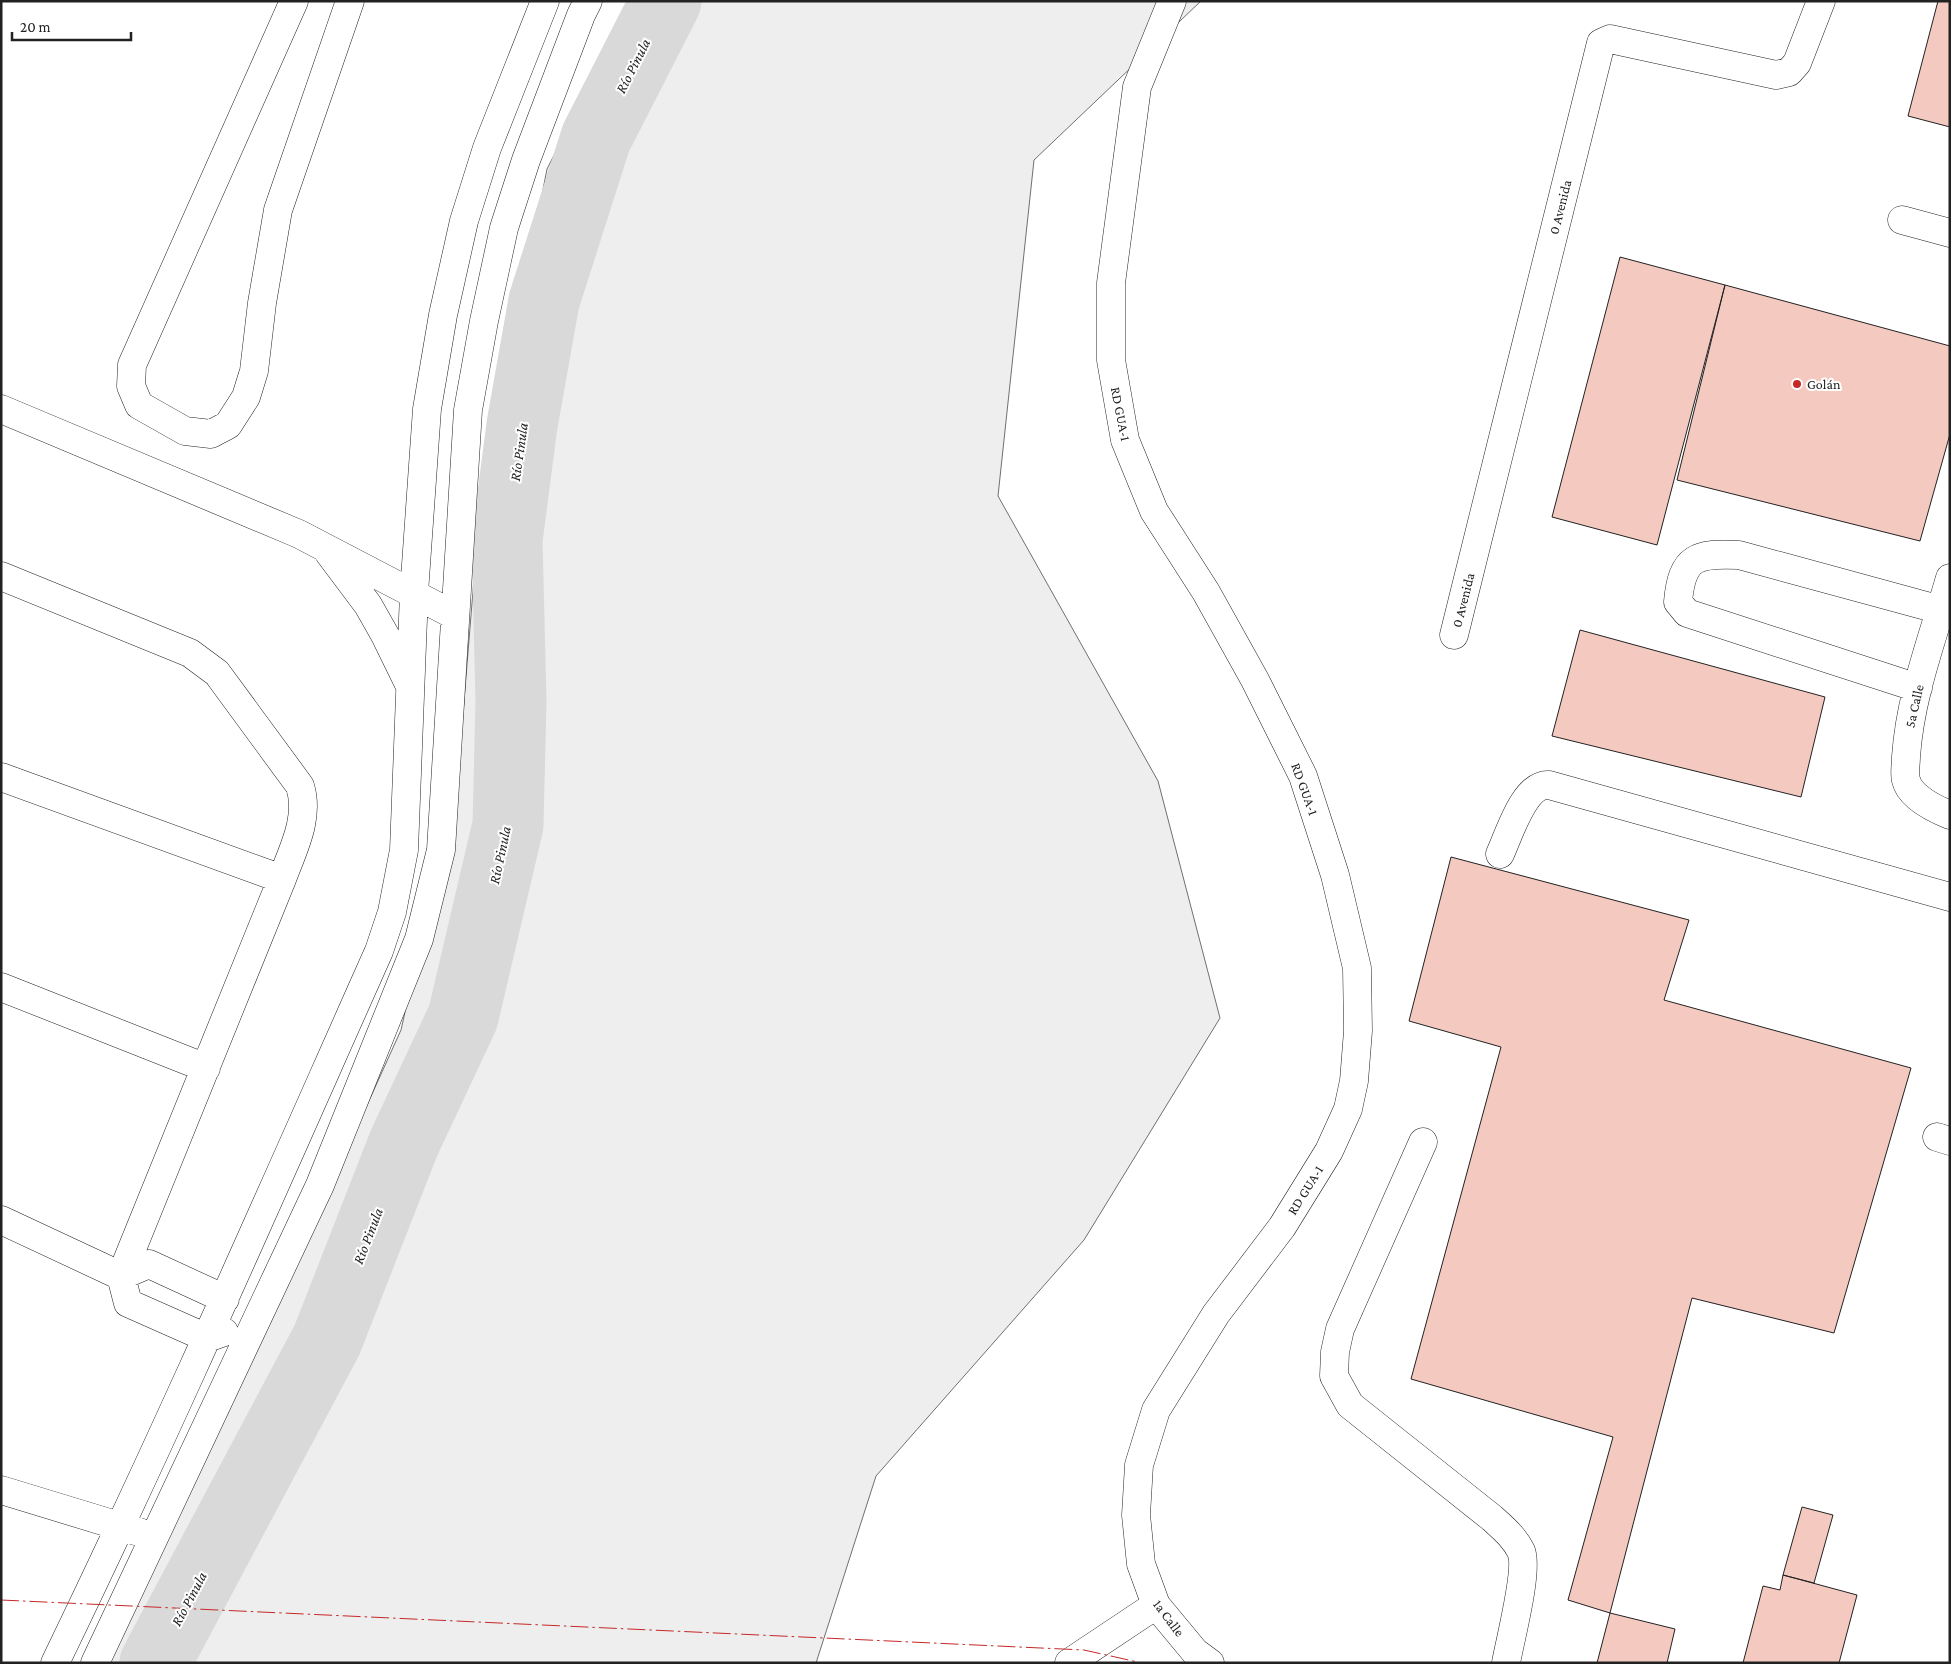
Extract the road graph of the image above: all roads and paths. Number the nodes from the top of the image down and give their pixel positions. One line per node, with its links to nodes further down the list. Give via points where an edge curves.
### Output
1 (294, 1): 2 (street, via 132,365 131,386 139,405 185,431 211,434 228,425 246,397 254,370 278,210)
2 (350, 1)
3 (545, 1): 6 (street); 13 (street, via 487,148 464,221 443,315 427,409)
4 (1172, 1): 35 (street, RD GUA-1, via 1137,87 1111,283 1111,360 1123,431 1154,511 1206,592 1256,680 1303,776 1335,875 1357,968 1358,1031 1348,1109 1329,1151 1282,1227 1216,1314 1156,1410 1139,1465 1136,1514)
5 (1821, 1): 16 (street, 0 Avenida, via 1797,63 1788,72 1776,75 1610,39 1601,43)
6 (584, 8): 15 (street, via 526,160 504,228 484,321 468,410)
7 (1902, 220): 8 (street)
8 (1950, 233)
9 (1, 409): 10 (street)
10 (325, 547): 13 (street); 17 (street, via 368,605)
11 (1, 576): 22 (street, via 190,653 216,673 300,786 304,800 300,830)
12 (1950, 578): 14 (street, 5a Calle)
13 (414, 593): 15 (street); 17 (street)
14 (1941, 610): 18 (street, 5a Calle); 18 (street, via 1739,555 1709,554 1698,558 1688,566 1680,587 1678,602 1687,613)
15 (454, 615): 30 (street, via 441,850 424,920 320,1185)
16 (1454, 635)
17 (410, 686): 29 (street, via 404,850 392,912 379,951)
18 (1918, 688): 20 (street, 5a Calle, via 1908,735 1905,779 1912,791)
19 (1, 777): 22 (street)
20 (1950, 815)
21 (1500, 854): 23 (street, via 1531,790 1549,785)
22 (282, 879): 25 (street)
23 (1950, 897)
24 (1, 987): 25 (street)
25 (206, 1068): 28 (street)
26 (1423, 1142): 41 (street, via 1340,1329 1334,1376 1350,1405 1492,1518 1509,1533 1522,1552 1524,1569)
27 (1, 1220): 28 (street)
28 (121, 1276): 29 (street, via 149,1264); 31 (street, via 128,1303)
29 (225, 1299): 31 (street)
30 (256, 1319): 31 (street); 34 (street)
31 (207, 1338): 33 (street)
32 (1, 1490): 33 (street)
33 (121, 1526): 34 (street); 37 (street)
34 (155, 1536): 38 (street)
35 (1141, 1564): 36 (street, 1a Calle)
36 (1156, 1605): 39 (street); 40 (street, 1a Calle, via 1195,1652)
37 (55, 1663)
38 (95, 1663)
39 (1069, 1663)
40 (1210, 1663)
41 (1506, 1663)

